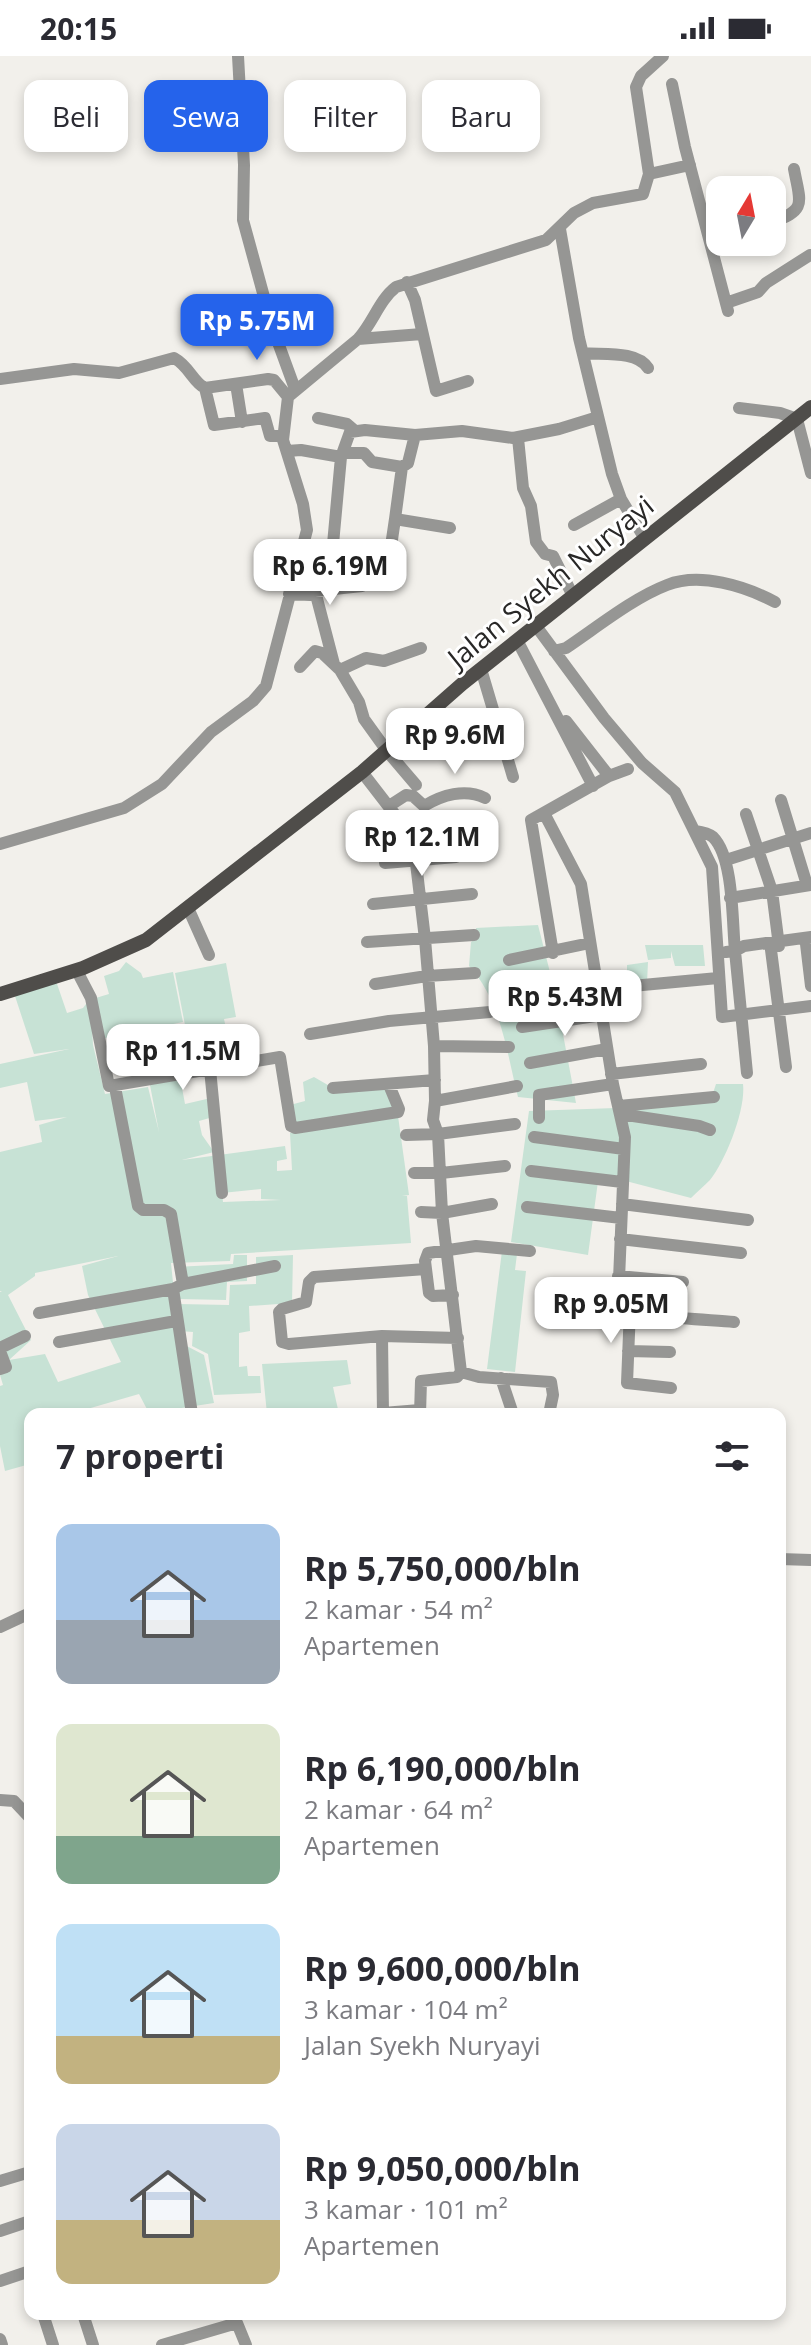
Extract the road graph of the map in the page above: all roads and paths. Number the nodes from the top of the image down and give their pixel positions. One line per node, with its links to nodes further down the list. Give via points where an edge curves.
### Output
1 (238, 56): 22 (street, via 244,226)
2 (671, 56): 3 (street)
3 (660, 58): 7 (street, via 636,87)
4 (672, 84): 5 (street)
5 (690, 165): 7 (street); 8 (street)
6 (794, 169): 9 (street, via 800,202)
7 (649, 174): 10 (street, via 643,194 593,203 574,213)
8 (706, 212)
9 (786, 218)
10 (561, 235): 13 (street); 16 (street)
11 (810, 255): 12 (street, via 727,307)
12 (718, 256)
13 (407, 282): 14 (street); 15 (street, via 390,292)
14 (422, 334): 15 (street); 19 (street, via 436,391)
15 (358, 339): 22 (street)
16 (583, 353): 17 (street, via 634,357); 25 (street)
17 (648, 368)
18 (0, 379): 21 (street, via 74,369 119,373 174,358)
19 (468, 381)
20 (236, 384): 21 (street); 22 (street, via 272,379); 28 (street)
21 (205, 388): 28 (street, via 213,425)
22 (292, 393): 31 (street)
23 (811, 407): 27 (main road, Jalan Syekh Nuryayi)
24 (739, 408): 27 (street)
25 (598, 417): 32 (street); 37 (street)
26 (318, 418): 29 (street)
27 (797, 419): 36 (street); 41 (main road, Jalan Syekh Nuryayi)
28 (242, 422): 31 (street, via 265,418 270,436)
29 (354, 430): 30 (street); 34 (street, via 346,435)
30 (415, 435): 32 (street, via 462,431); 35 (street, via 408,463)
31 (283, 436): 33 (street)
32 (518, 438): 46 (street, via 536,542 553,556)
33 (287, 451): 34 (street); 45 (street, via 307,530)
34 (342, 455): 35 (street, via 364,453 372,462); 44 (street, via 332,555)
35 (402, 467): 38 (street)
36 (811, 473)
37 (621, 499): 39 (street); 41 (street)
38 (395, 519): 40 (street); 42 (street)
39 (574, 525)
40 (450, 528)
41 (645, 539): 46 (main road, Jalan Syekh Nuryayi)
42 (382, 581)
43 (362, 586): 44 (street)
44 (315, 591): 45 (street); 53 (street)
45 (293, 594): 71 (street, via 266,686 211,732 162,784 124,808)
46 (573, 596): 48 (main road, Jalan Syekh Nuryayi)
47 (775, 602): 51 (street, via 726,583 668,584)
48 (536, 626): 49 (main road, Jalan Syekh Nuryayi); 51 (street)
49 (517, 640): 54 (main road, Jalan Syekh Nuryayi); 55 (street)
50 (421, 648): 53 (street, via 384,661 368,658)
51 (554, 651): 68 (street, via 642,763 675,792)
52 (300, 667): 53 (street, via 315,651)
53 (337, 667): 56 (street)
54 (481, 669): 56 (main road, Jalan Syekh Nuryayi); 60 (street)
55 (546, 697): 59 (street); 62 (street)
56 (387, 751): 58 (main road, Jalan Syekh Nuryayi); 61 (street)
57 (628, 769): 59 (street)
58 (362, 772): 65 (street); 83 (main road, Jalan Syekh Nuryayi)
59 (609, 776): 62 (street)
60 (513, 777)
61 (416, 785)
62 (593, 786): 66 (street)
63 (485, 798): 65 (street, via 464,793 426,804 406,795)
64 (781, 800): 70 (street)
65 (389, 806): 75 (street, via 412,834)
66 (544, 813): 88 (street, via 581,884); 91 (street, via 531,820)
67 (746, 814): 72 (street)
68 (695, 831): 74 (street, via 714,838); 92 (street, via 712,867)
69 (811, 833): 70 (street)
70 (794, 838): 72 (street); 77 (street)
71 (0, 844)
72 (760, 850): 74 (street); 78 (street)
73 (456, 857): 75 (street)
74 (726, 860): 80 (street)
75 (416, 861): 76 (street); 81 (street)
76 (385, 863)
77 (810, 885): 78 (street)
78 (772, 891): 80 (street); 89 (street)
79 (472, 894): 81 (street)
80 (730, 898): 90 (street)
81 (421, 899): 82 (street); 85 (street)
82 (373, 904)
83 (188, 908): 93 (street); 95 (main road, Jalan Syekh Nuryayi, via 146,940)
84 (474, 935): 85 (street)
85 (425, 939): 86 (street); 97 (street)
86 (367, 942)
87 (809, 942): 89 (street); 102 (street)
88 (590, 943): 91 (street); 99 (street)
89 (776, 946): 90 (street); 106 (street)
90 (737, 950): 92 (street); 109 (street)
91 (553, 953): 94 (street)
92 (717, 953): 98 (street)
93 (209, 955)
94 (509, 960)
95 (77, 971): 103 (main road, Jalan Syekh Nuryayi); 125 (street, via 91,998 107,1081)
96 (475, 973): 97 (street)
97 (427, 976): 100 (street); 110 (street)
98 (718, 978): 101 (street); 109 (street, via 722,1017)
99 (596, 980): 104 (street); 108 (street)
100 (375, 984)
101 (632, 986)
102 (811, 986)
103 (0, 994)
104 (518, 996)
105 (811, 1006): 106 (street)
106 (777, 1010): 109 (street); 118 (street)
107 (490, 1012): 110 (street)
108 (602, 1015): 111 (street); 115 (street)
109 (741, 1015): 120 (street)
110 (431, 1017): 112 (street); 113 (street)
111 (522, 1027)
112 (310, 1034)
113 (434, 1046): 114 (street); 122 (street)
114 (509, 1047)
115 (607, 1049): 116 (street); 121 (street)
116 (530, 1063)
117 (701, 1064): 121 (street)
118 (786, 1067)
119 (210, 1069): 123 (street, via 280,1057 295,1128 398,1112); 125 (street); 142 (street)
120 (747, 1073)
121 (612, 1079): 130 (street); 131 (street, via 539,1095)
122 (435, 1080): 123 (street); 129 (street)
123 (389, 1085): 126 (street)
124 (517, 1086): 129 (street)
125 (115, 1087): 158 (street, via 138,1206 171,1214)
126 (333, 1088)
127 (714, 1097): 128 (street)
128 (697, 1098): 130 (street); 130 (street, via 704,1128)
129 (435, 1101): 133 (street)
130 (620, 1110): 136 (street)
131 (539, 1118)
132 (515, 1124): 133 (street)
133 (438, 1134): 134 (street); 140 (street)
134 (406, 1135)
135 (534, 1137): 136 (street)
136 (624, 1149): 141 (street)
137 (505, 1166): 140 (street)
138 (531, 1171): 141 (street)
139 (414, 1173): 140 (street)
140 (441, 1173): 147 (street)
141 (622, 1182): 144 (street)
142 (222, 1193)
143 (492, 1204): 147 (street)
144 (622, 1204): 148 (street); 149 (street)
145 (527, 1207): 148 (street)
146 (421, 1212): 147 (street)
147 (442, 1213): 151 (street)
148 (621, 1218): 150 (street)
149 (748, 1220)
150 (620, 1239): 153 (street); 156 (street)
151 (447, 1249): 152 (street, via 489,1246); 155 (street, via 428,1253); 159 (street)
152 (530, 1251)
153 (741, 1253)
154 (275, 1266): 158 (street)
155 (426, 1269): 159 (street, via 430,1295); 165 (street, via 314,1277 306,1302 279,1312 284,1344)
156 (618, 1276): 157 (street); 160 (street, via 618,1303)
157 (683, 1282)
158 (178, 1287): 161 (street); 162 (street)
159 (453, 1295): 166 (street)
160 (630, 1309): 163 (street); 169 (street)
161 (39, 1313)
162 (176, 1321): 167 (street); 175 (street)
163 (734, 1322)
164 (25, 1336): 168 (street)
165 (382, 1336): 166 (street); 176 (street)
166 (458, 1338): 172 (street)
167 (59, 1342)
168 (0, 1349): 171 (street, via 6,1367)
169 (628, 1351): 170 (street); 174 (street, via 627,1383)
170 (670, 1352)
171 (0, 1369)
172 (461, 1372): 173 (street); 177 (street, via 421,1381)
173 (501, 1378): 178 (street); 179 (street, via 551,1382)
174 (671, 1388)
175 (191, 1408)
176 (383, 1408)
177 (420, 1408)
178 (511, 1408)
179 (550, 1408)
180 (786, 1559): 181 (street)
181 (811, 1560)
182 (24, 1616): 183 (street)
183 (0, 1627)
184 (0, 1800): 185 (street, via 14,1801)
185 (24, 1812)
186 (24, 2174): 187 (street)
187 (0, 2181)
188 (24, 2223): 189 (street)
189 (0, 2231)
190 (24, 2274): 191 (street)
191 (0, 2281)
192 (45, 2320): 199 (street)
193 (85, 2320): 200 (street)
194 (232, 2320): 197 (street)
195 (237, 2320): 202 (street)
196 (0, 2339): 198 (street)
197 (196, 2340): 201 (street)
198 (2, 2345)
199 (53, 2345)
200 (93, 2345)
201 (162, 2345)
202 (246, 2345)

